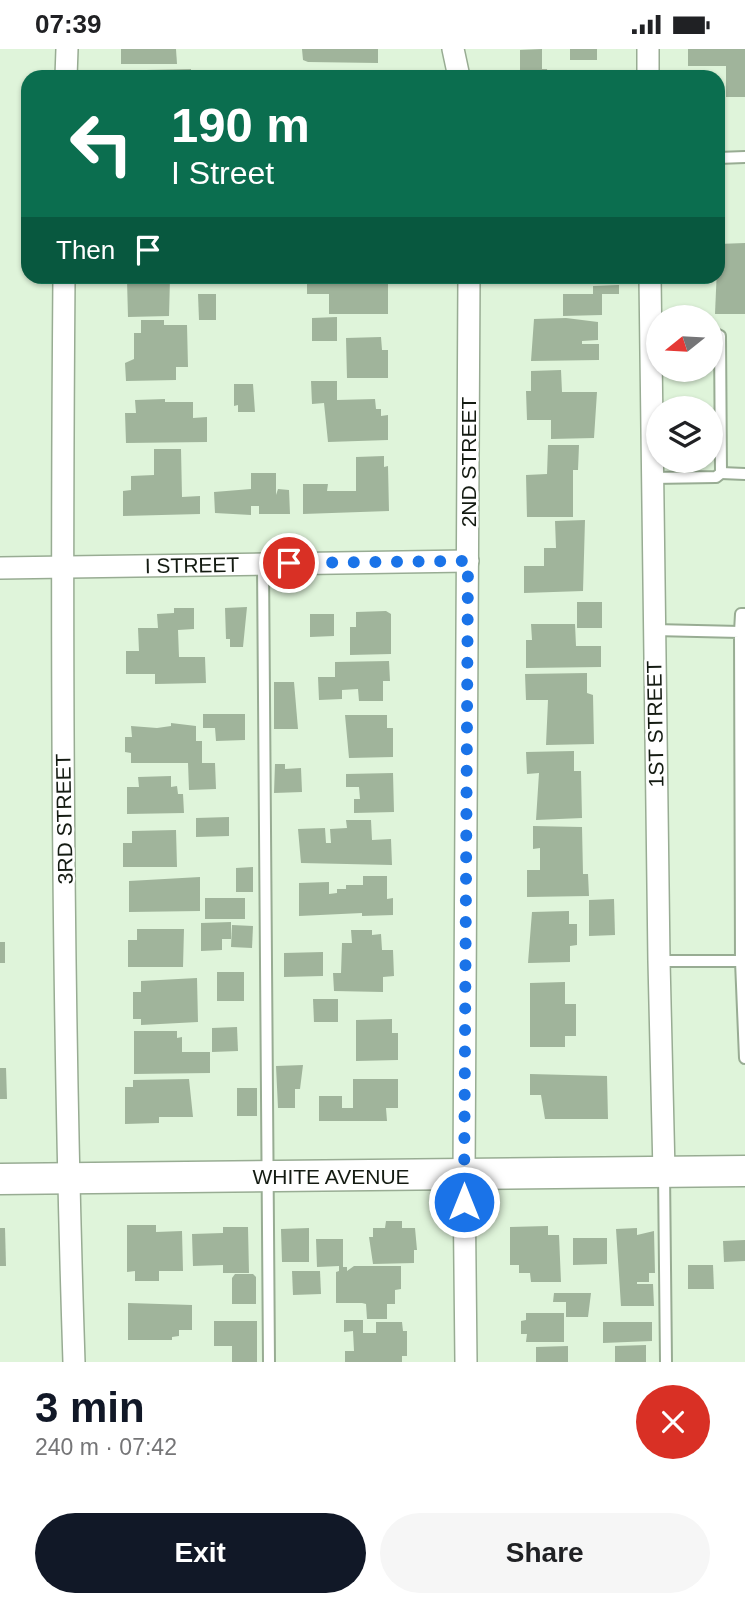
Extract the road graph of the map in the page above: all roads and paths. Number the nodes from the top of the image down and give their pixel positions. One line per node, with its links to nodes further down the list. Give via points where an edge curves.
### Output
1 (67, 49): 4 (street)
2 (453, 49): 5 (street)
3 (648, 49): 6 (street)
4 (66, 70)
5 (458, 70)
6 (648, 70)
7 (745, 157): 8 (lane)
8 (725, 158)
9 (64, 284): 19 (street, 3RD STREET)
10 (469, 284): 17 (street, 2ND STREET)
11 (651, 284): 12 (street, 1ST STREET)
12 (652, 305)
13 (653, 382): 16 (street, 1ST STREET)
14 (721, 473): 15 (lane); 16 (lane, via 716,477)
15 (745, 474)
16 (652, 478): 22 (street, 1ST STREET)
17 (468, 561): 18 (street, I STREET); 29 (street, 2ND STREET)
18 (263, 564): 19 (street, I STREET); 30 (lane)
19 (62, 567): 20 (street, I STREET); 32 (street, 3RD STREET)
20 (0, 568)
21 (745, 614): 23 (lane, via 741,614)
22 (654, 629): 23 (lane); 24 (street, 1ST STREET)
23 (740, 632): 25 (lane)
24 (659, 961): 25 (lane); 28 (street, 1ST STREET)
25 (741, 961): 26 (lane)
26 (745, 1058)
27 (745, 1171): 28 (main road, WHITE AVENUE)
28 (664, 1172): 29 (main road, WHITE AVENUE); 36 (lane)
29 (464, 1175): 30 (main road, WHITE AVENUE); 35 (street, 2ND STREET)
30 (265, 1176): 32 (main road, WHITE AVENUE); 34 (lane)
31 (0, 1179): 32 (main road, WHITE AVENUE)
32 (68, 1179): 33 (street, 3RD STREET)
33 (74, 1362)
34 (269, 1362)
35 (466, 1362)
36 (666, 1362)

